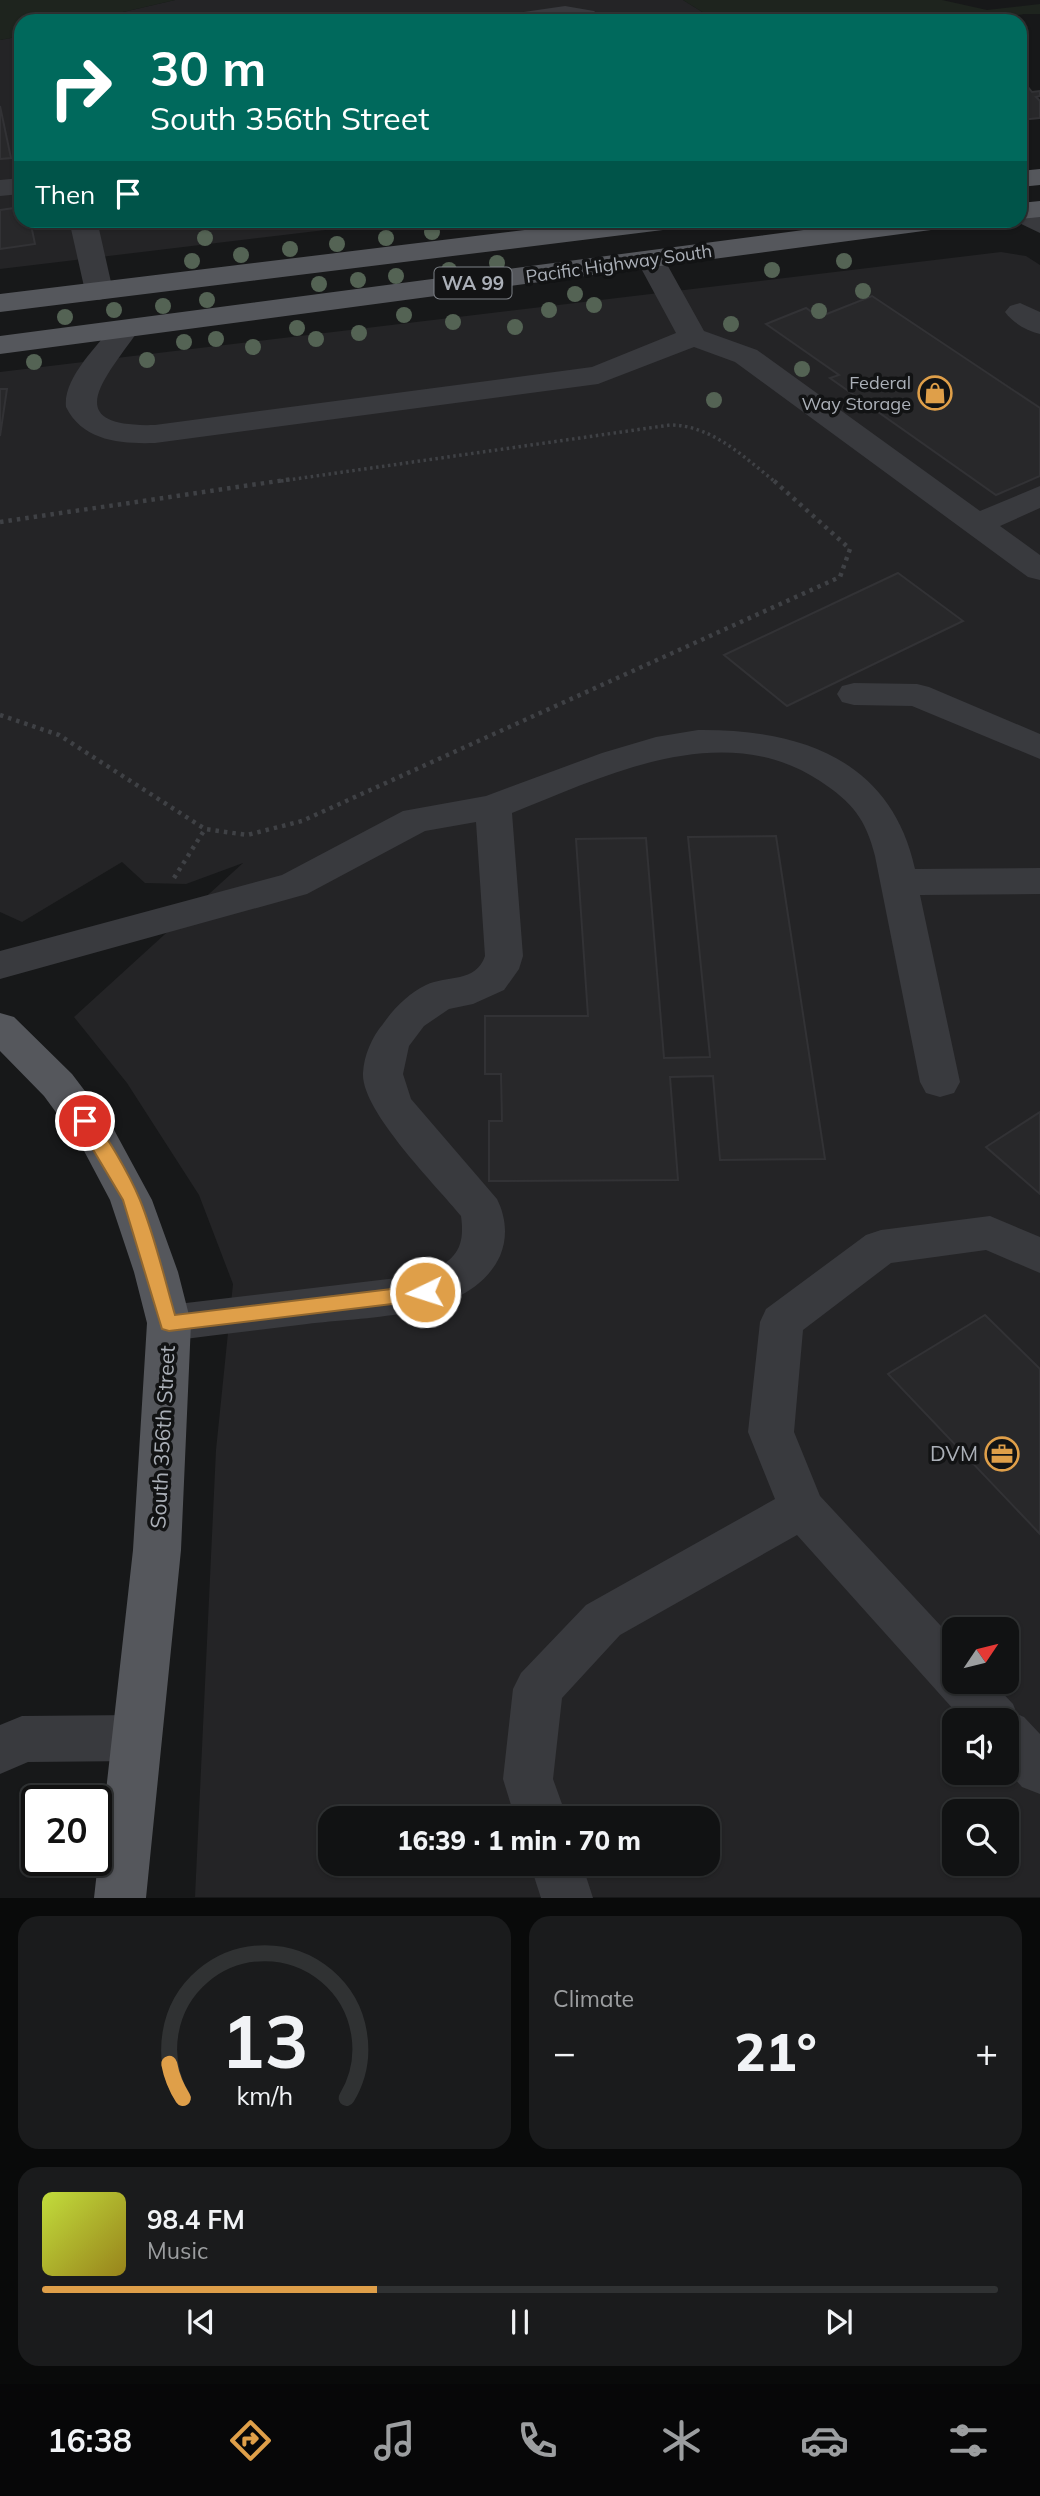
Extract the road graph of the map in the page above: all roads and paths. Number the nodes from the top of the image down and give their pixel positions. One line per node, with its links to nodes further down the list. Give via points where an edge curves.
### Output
1 (85, 228): 5 (street)
2 (613, 228): 5 (main road, Pacific Highway South / WA 99)
3 (885, 228): 4 (main road, Pacific Highway South / WA 99)
4 (650, 259): 7 (main road, Pacific Highway South / WA 99); 8 (street)
5 (99, 290): 6 (main road, Pacific Highway South / WA 99)
6 (0, 303)
7 (122, 331): 8 (street, via 82,391 80,404 83,414 95,424 123,434 155,434 598,376); 9 (main road, Pacific Highway South / WA 99)
8 (692, 337): 12 (street, via 746,356)
9 (0, 345)
10 (1040, 496): 12 (street)
11 (0, 522): 15 (path, via 656,425 693,427 722,442 831,528 850,549 839,577 302,821 247,835 205,829 59,735)
12 (977, 524): 13 (street)
13 (1040, 570)
14 (854, 694): 16 (street, via 917,695)
15 (0, 715)
16 (1040, 747)
17 (493, 807): 19 (street, via 645,750 697,740 752,742 805,756 848,782 879,815); 20 (street, via 416,820 294,886); 24 (street, via 504,956 500,969 476,989 440,995 410,1016 390,1043 383,1074 392,1105 482,1211 486,1231 482,1251 470,1269 449,1284 425,1292)
18 (1040, 881): 19 (street)
19 (898, 882): 22 (street)
20 (0, 965)
21 (0, 1027): 24 (main road, South 356th Street, via 58,1085 98,1139 131,1200)
22 (940, 1082)
23 (1040, 1256): 25 (street, via 990,1233 881,1247 782,1322 771,1432)
24 (169, 1323): 29 (main road, South 356th Street, via 157,1550)
25 (802, 1508): 26 (street); 33 (street, via 603,1620 538,1689 528,1779)
26 (942, 1662)
27 (971, 1694): 28 (street)
28 (984, 1708)
29 (137, 1738): 31 (street, via 22,1739); 35 (main road, South 356th Street)
30 (1019, 1747): 32 (street)
31 (0, 1751)
32 (1040, 1770)
33 (537, 1806)
34 (560, 1876): 36 (street)
35 (120, 1898)
36 (567, 1898)

